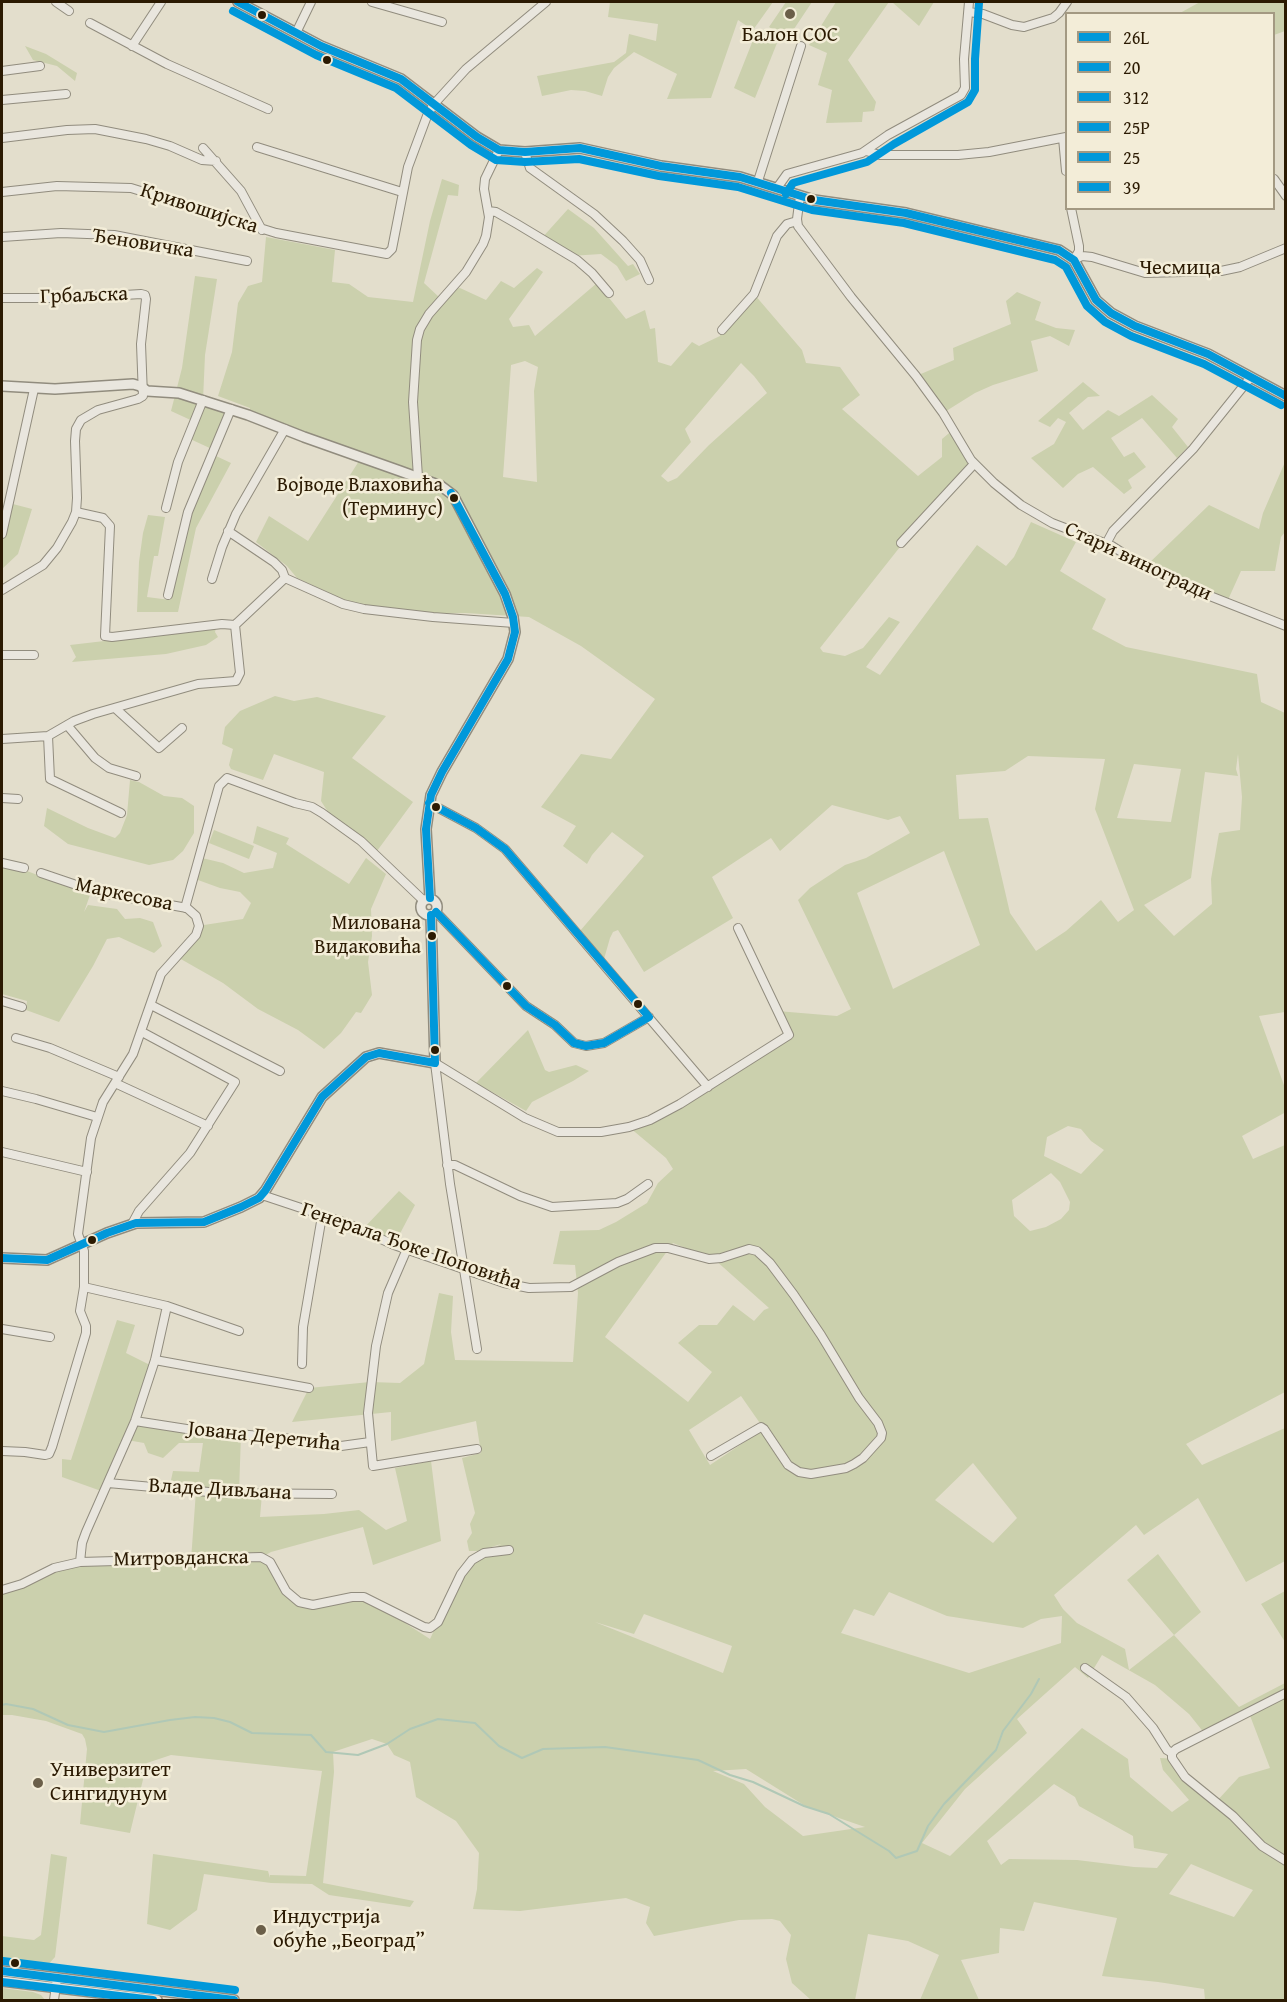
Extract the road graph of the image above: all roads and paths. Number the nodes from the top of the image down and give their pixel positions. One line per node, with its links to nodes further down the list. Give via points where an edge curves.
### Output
1 (56, 2): 9 (street)
2 (160, 2): 14 (street)
3 (238, 2): 13 (street)
4 (311, 2): 13 (street)
5 (377, 2): 11 (street)
6 (546, 2): 20 (street, via 466,69)
7 (969, 2): 10 (street)
8 (1067, 2): 10 (street, via 1053,18 1024,27)
9 (69, 11)
10 (969, 12): 27 (street, via 963,93)
11 (442, 22)
12 (90, 23): 14 (street)
13 (296, 33): 20 (street, via 401,79)
14 (132, 46): 21 (street)
15 (801, 46): 31 (street)
16 (40, 66): 17 (street)
17 (2, 71)
18 (66, 94): 19 (street)
19 (2, 100)
20 (434, 104): 26 (street); 34 (street)
21 (268, 109)
22 (2, 138): 29 (street, via 95,129)
23 (1065, 138): 27 (street, via 968,154 880,155)
24 (257, 147): 34 (street)
25 (202, 148): 29 (street)
26 (499, 150): 28 (street); 38 (street, via 485,179)
27 (866, 151): 32 (street, via 793,171 783,177)
28 (525, 152): 31 (street, via 580,148); 45 (street, via 530,168 594,214 634,252)
29 (216, 161): 40 (street, via 246,198)
30 (1275, 180): 36 (street)
31 (758, 181): 32 (street)
32 (777, 188): 35 (street)
33 (2, 192): 40 (street, Кривошијска, via 123,186)
34 (402, 192): 40 (street, Кривошијска, via 392,249 387,254)
35 (800, 196): 39 (street); 43 (street, via 896,212 1056,248)
36 (1286, 196)
37 (1071, 210): 43 (street, via 1079,246)
38 (488, 211): 46 (street, via 577,260); 58 (street, via 480,252 429,314 417,340 413,402)
39 (797, 221): 48 (street, via 787,224 777,236 754,294); 57 (street, Стари виногради, via 943,413)
40 (262, 230)
41 (2, 237): 44 (street, Ђеновичка, via 114,235)
42 (1286, 248): 43 (street, Чесмица, via 1221,271 1152,273 1092,257)
43 (1074, 260): 49 (street, via 1096,300 1111,314 1208,354)
44 (247, 261)
45 (648, 280)
46 (609, 293)
47 (2, 298): 51 (street, Грбаљска, via 144,294)
48 (722, 330)
49 (1250, 378): 53 (street); 64 (street, via 1193,449 1113,531)
50 (2, 386): 52 (street)
51 (143, 388): 52 (street, via 133,384); 54 (street); 60 (street, via 141,398 91,413 78,425)
52 (34, 389): 62 (street)
53 (1286, 396)
54 (203, 400): 55 (street); 59 (street, via 178,462)
55 (231, 410): 56 (street); 68 (street, via 188,512)
56 (285, 429): 58 (street); 61 (street)
57 (974, 464): 63 (street); 64 (street, Стари виногради, via 1035,514)
58 (418, 477): 69 (street, via 447,489 456,500 505,594)
59 (166, 508)
60 (76, 512): 67 (street, via 43,565); 70 (street, via 103,518 110,526 105,636)
61 (228, 531): 65 (street, via 274,562); 66 (street)
62 (2, 534)
63 (901, 543)
64 (1106, 544): 71 (street, Стари виногради, via 1165,577)
65 (285, 578): 69 (street, via 343,604 364,609); 70 (street)
66 (212, 579)
67 (2, 590)
68 (168, 595)
69 (514, 623): 82 (street, via 508,659 442,772)
70 (235, 625): 74 (street, via 240,673 236,681 198,684)
71 (1286, 626)
72 (2, 655): 73 (street)
73 (34, 655)
74 (115, 708): 75 (street); 76 (street, via 159,748)
75 (67, 725): 77 (street); 79 (street, via 95,758 109,768)
76 (182, 728)
77 (48, 736): 78 (street); 83 (street, via 50,779)
78 (2, 739)
79 (136, 776)
80 (2, 798): 81 (street)
81 (18, 799)
82 (429, 803): 87 (street); 94 (street, via 483,832 505,849)
83 (121, 813)
84 (2, 863): 85 (street)
85 (24, 868)
86 (41, 873): 88 (street, Маркесова, via 97,892)
87 (427, 900): 88 (street, via 322,813 227,778 219,786); 89 (street, via 437,903); 89 (street, via 421,905 422,912)
88 (185, 908): 92 (street, Маркесова, via 194,913 199,926 196,935 164,970)
89 (433, 913): 94 (street, via 526,1006 574,1043 604,1043); 97 (street)
90 (738, 928): 100 (street, via 789,1035)
91 (2, 1001): 93 (street)
92 (151, 1005): 95 (street); 98 (street)
93 (22, 1007)
94 (649, 1017): 100 (street)
95 (142, 1032): 99 (street); 103 (street, via 234,1080 233,1088)
96 (16, 1038): 99 (street, via 50,1048)
97 (435, 1063): 100 (street, via 525,1118 550,1130 569,1133 640,1125); 105 (street); 108 (street, via 379,1053 366,1057 321,1097)
98 (280, 1071)
99 (117, 1080): 102 (street); 103 (street)
100 (708, 1087)
101 (2, 1091): 102 (street)
102 (97, 1117): 106 (street, via 88,1147)
103 (208, 1126): 110 (street)
104 (2, 1152): 106 (street)
105 (447, 1165): 107 (street, via 552,1207 617,1203); 114 (street)
106 (87, 1172): 111 (street, via 78,1234)
107 (648, 1184)
108 (262, 1195): 109 (street, Генерала Ђоке Поповића); 110 (street, via 204,1222)
109 (322, 1216): 112 (street, Генерала Ђоке Поповића); 122 (street, via 303,1327)
110 (132, 1224): 111 (street)
111 (82, 1244): 113 (street, via 47,1260); 115 (street)
112 (407, 1249): 114 (street, Генерала Ђоке Поповића); 125 (street, via 388,1293 376,1346 368,1413)
113 (2, 1257)
114 (464, 1268): 120 (street); 128 (street, Генерала Ђоке Поповића, via 519,1287 561,1288 579,1284 618,1262 655,1248 709,1260 749,1249 757,1251 770,1263 822,1336 878,1423 881,1438 854,1464 811,1474 788,1465 760,1427)
115 (84, 1287): 116 (street); 127 (street, via 80,1311 86,1333 50,1452 45,1455)
116 (167, 1306): 118 (street); 121 (street)
117 (2, 1329): 119 (street)
118 (238, 1330)
119 (50, 1337)
120 (477, 1349)
121 (155, 1360): 123 (street); 124 (street)
122 (302, 1364)
123 (309, 1388)
124 (135, 1421): 125 (street, Јована Деретића, via 330,1445); 129 (street)
125 (370, 1442): 126 (street, Јована Деретића, via 373,1466)
126 (477, 1449)
127 (2, 1451)
128 (711, 1456)
129 (108, 1483): 130 (street, Владе Дивљана, via 220,1492); 132 (street, via 82,1543)
130 (332, 1494)
131 (509, 1550): 132 (street, Митровданска, via 484,1553 472,1560 438,1622 430,1628 364,1597 313,1605 299,1602 289,1595 264,1558)
132 (80, 1562): 133 (street, Митровданска, via 54,1568)
133 (2, 1590)
134 (1085, 1668): 136 (street, via 1126,1697)
135 (1286, 1693): 136 (street)
136 (1172, 1753): 137 (street, via 1176,1767 1185,1777 1262,1846)
137 (1286, 1861)
138 (2, 1971): 140 (street)
139 (2, 1981): 140 (street)
140 (56, 1983): 141 (street); 142 (street); 143 (street)
141 (54, 2001)
142 (158, 2001)
143 (234, 2001)

